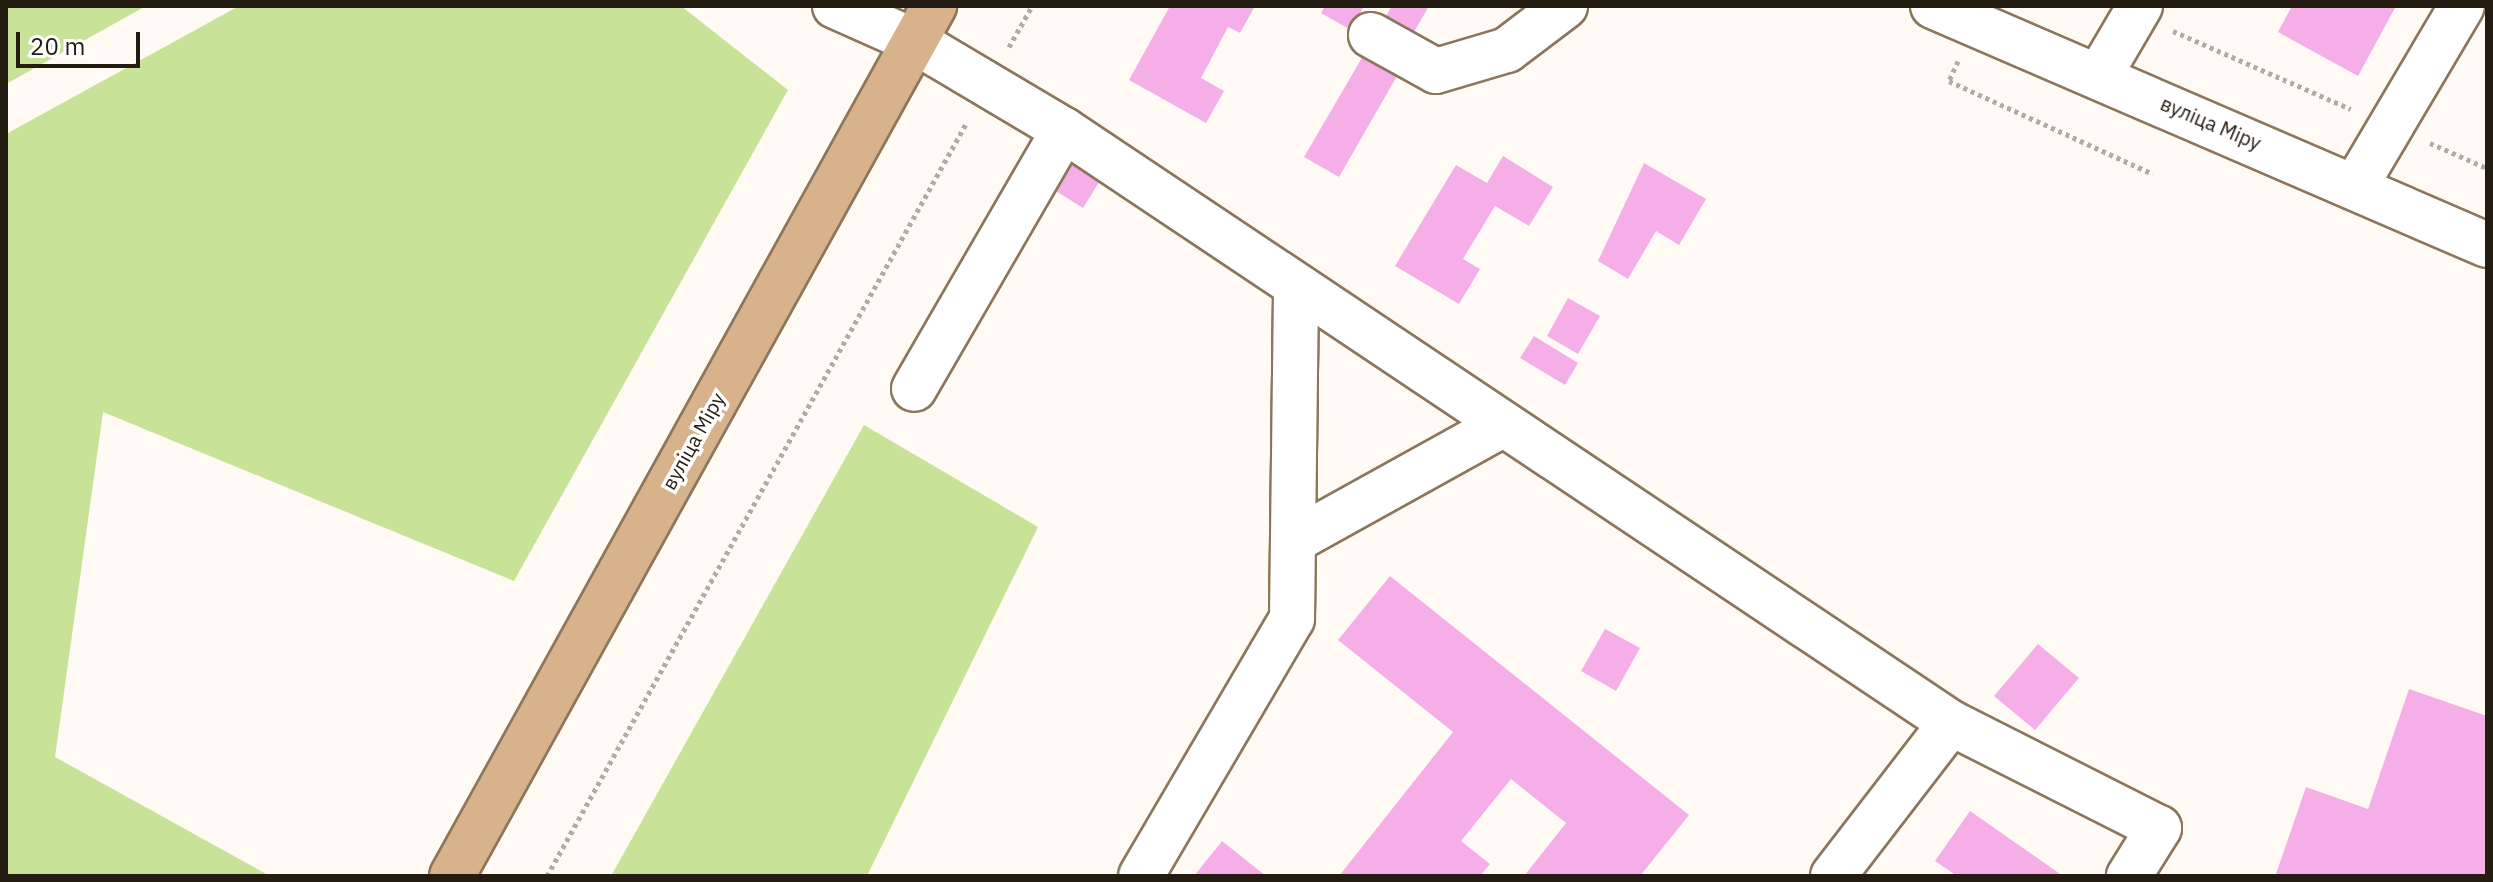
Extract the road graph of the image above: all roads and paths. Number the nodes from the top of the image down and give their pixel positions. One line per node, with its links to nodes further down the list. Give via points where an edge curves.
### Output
1 (835, 6): 7 (street)
2 (1032, 6): 11 (path)
3 (1565, 6): 9 (street, via 1507,50 1436,71)
4 (1933, 6): 8 (street, вуліца Міру)
5 (2462, 6): 12 (street)
6 (2138, 10): 10 (street); 12 (path)
7 (924, 24): 11 (street); 23 (main road, вуліца Міру)
8 (1975, 24): 10 (street, вуліца Міру); 15 (path, via 1949,81)
9 (1371, 35)
10 (2099, 76): 16 (street, вуліца Міру)
11 (988, 85): 13 (street); 24 (path)
12 (2391, 126): 14 (path); 16 (street)
13 (1064, 130): 18 (street); 19 (street)
14 (2487, 168)
15 (2153, 174)
16 (2356, 185): 17 (street, вуліца Міру)
17 (2487, 245)
18 (1296, 288): 20 (street); 21 (street)
19 (914, 389)
20 (1502, 425): 21 (street); 22 (street)
21 (1293, 541): 25 (street, via 1292,619)
22 (1951, 723): 26 (street); 27 (street, via 2159,828)
23 (452, 876)
24 (547, 876)
25 (1141, 876)
26 (1833, 876)
27 (2129, 876)

